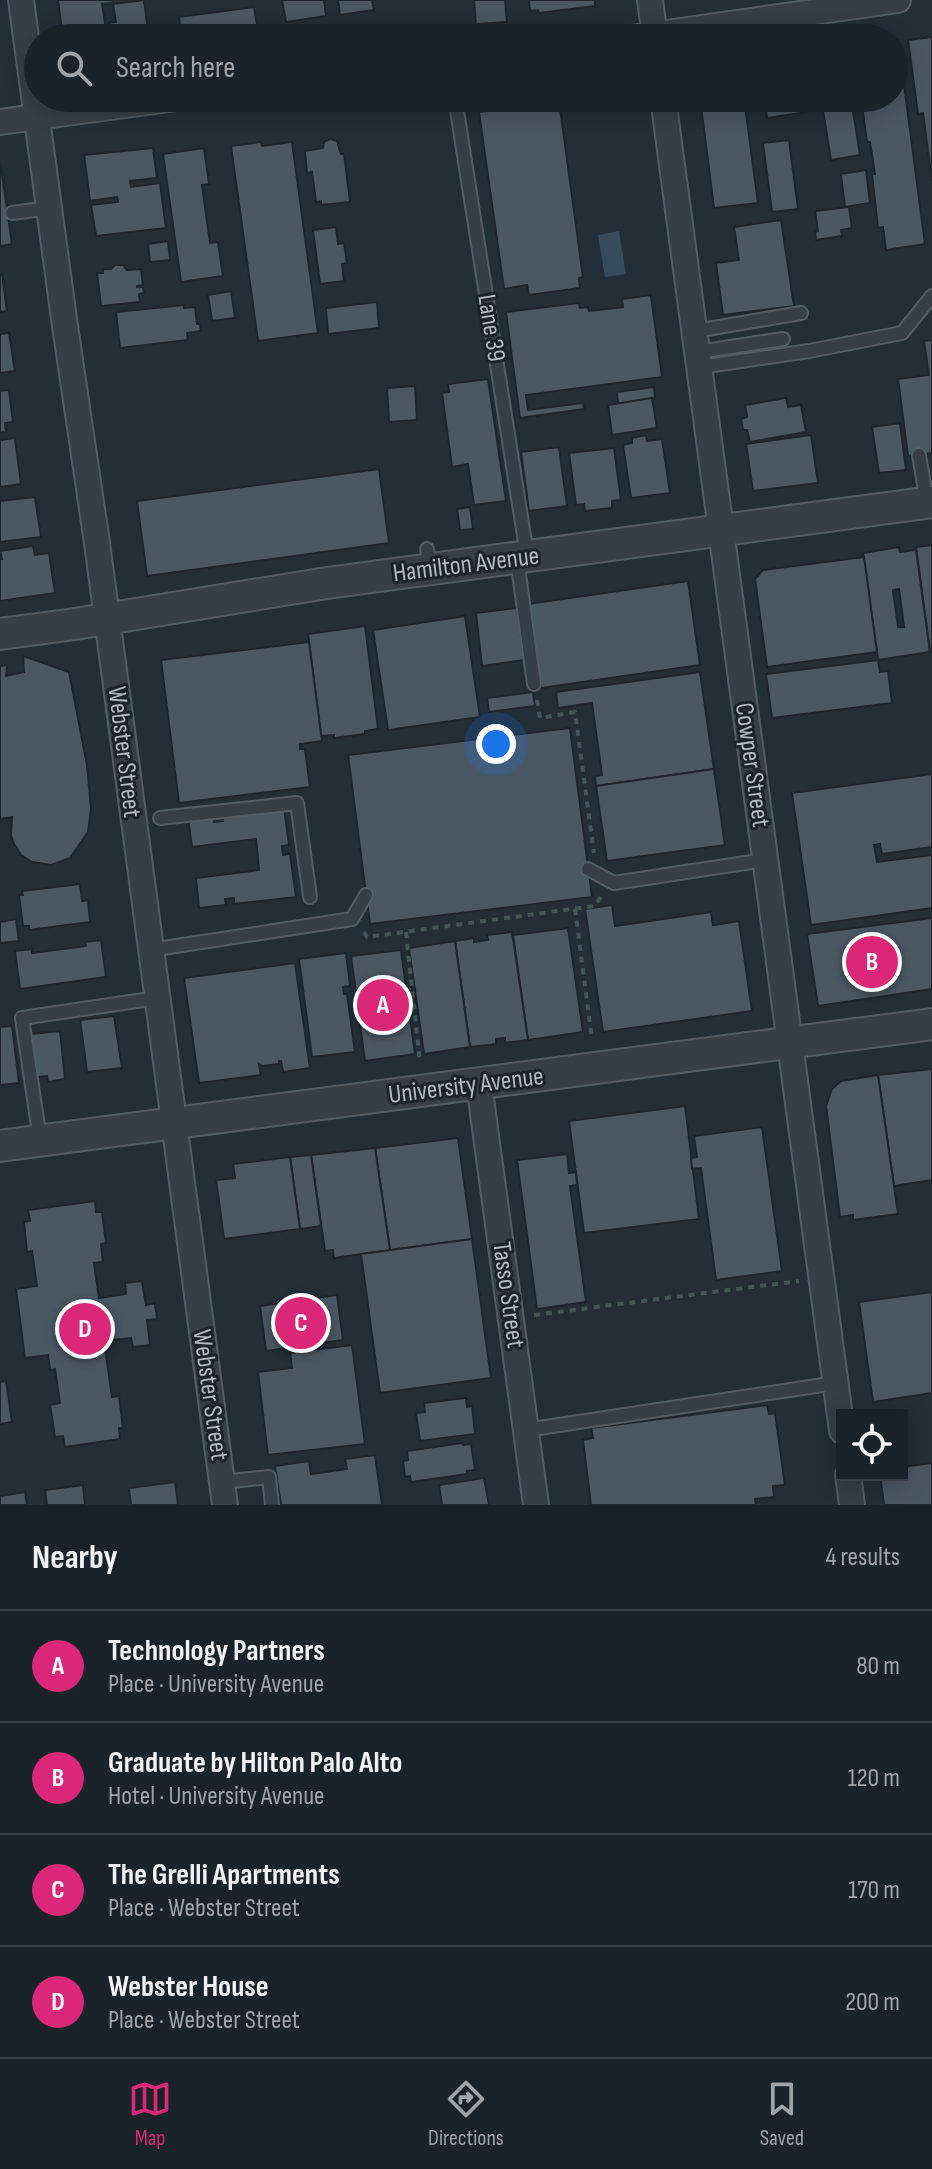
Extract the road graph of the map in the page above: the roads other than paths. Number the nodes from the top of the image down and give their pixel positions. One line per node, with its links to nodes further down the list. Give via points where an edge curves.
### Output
1 (21, 0): 5 (street, Webster Street)
2 (650, 0): 6 (street)
3 (898, 0): 4 (street)
4 (837, 4): 7 (street)
5 (24, 24)
6 (647, 24)
7 (721, 24)
8 (36, 112): 12 (street, Webster Street)
9 (74, 112): 12 (street)
10 (457, 112): 23 (lane, Lane 39)
11 (665, 112): 19 (street, Cowper Street)
12 (37, 117): 13 (street); 14 (street, Webster Street)
13 (0, 122)
14 (50, 208): 15 (lane); 24 (street, Webster Street)
15 (12, 213)
16 (932, 296): 19 (lane, via 902,333 809,351)
17 (801, 313): 19 (lane)
18 (783, 339): 19 (lane)
19 (698, 350): 22 (street, Cowper Street)
20 (919, 455): 21 (lane)
21 (929, 502): 22 (street, Hamilton Avenue)
22 (721, 530): 23 (street, Hamilton Avenue); 28 (street, Cowper Street)
23 (522, 558): 24 (street, Hamilton Avenue, via 428,560 327,583); 26 (lane, Lane 39)
24 (106, 619): 25 (street, Hamilton Avenue); 32 (street, Webster Street)
25 (0, 634)
26 (534, 684)
27 (160, 818): 31 (lane, via 297,803)
28 (765, 860): 29 (lane, via 614,883); 35 (street, Cowper Street)
29 (593, 872)
30 (366, 895): 32 (lane, via 352,919)
31 (310, 897)
32 (150, 950): 33 (street, Webster Street)
33 (157, 998): 37 (street, Webster Street); 38 (lane, via 22,1018)
34 (932, 1024): 35 (street, University Avenue)
35 (790, 1043): 36 (street, University Avenue); 40 (street, Cowper Street)
36 (479, 1084): 37 (street, University Avenue); 42 (street, Tasso Street)
37 (174, 1122): 38 (street, University Avenue); 44 (street, Webster Street)
38 (40, 1140): 39 (street, University Avenue)
39 (1, 1141)
40 (836, 1383): 41 (street, Cowper Street); 42 (lane)
41 (839, 1409)
42 (526, 1430): 46 (street, Tasso Street)
43 (849, 1481): 47 (street)
44 (223, 1494): 45 (lane, via 269,1477)
45 (272, 1505)
46 (536, 1505)
47 (852, 1505)

